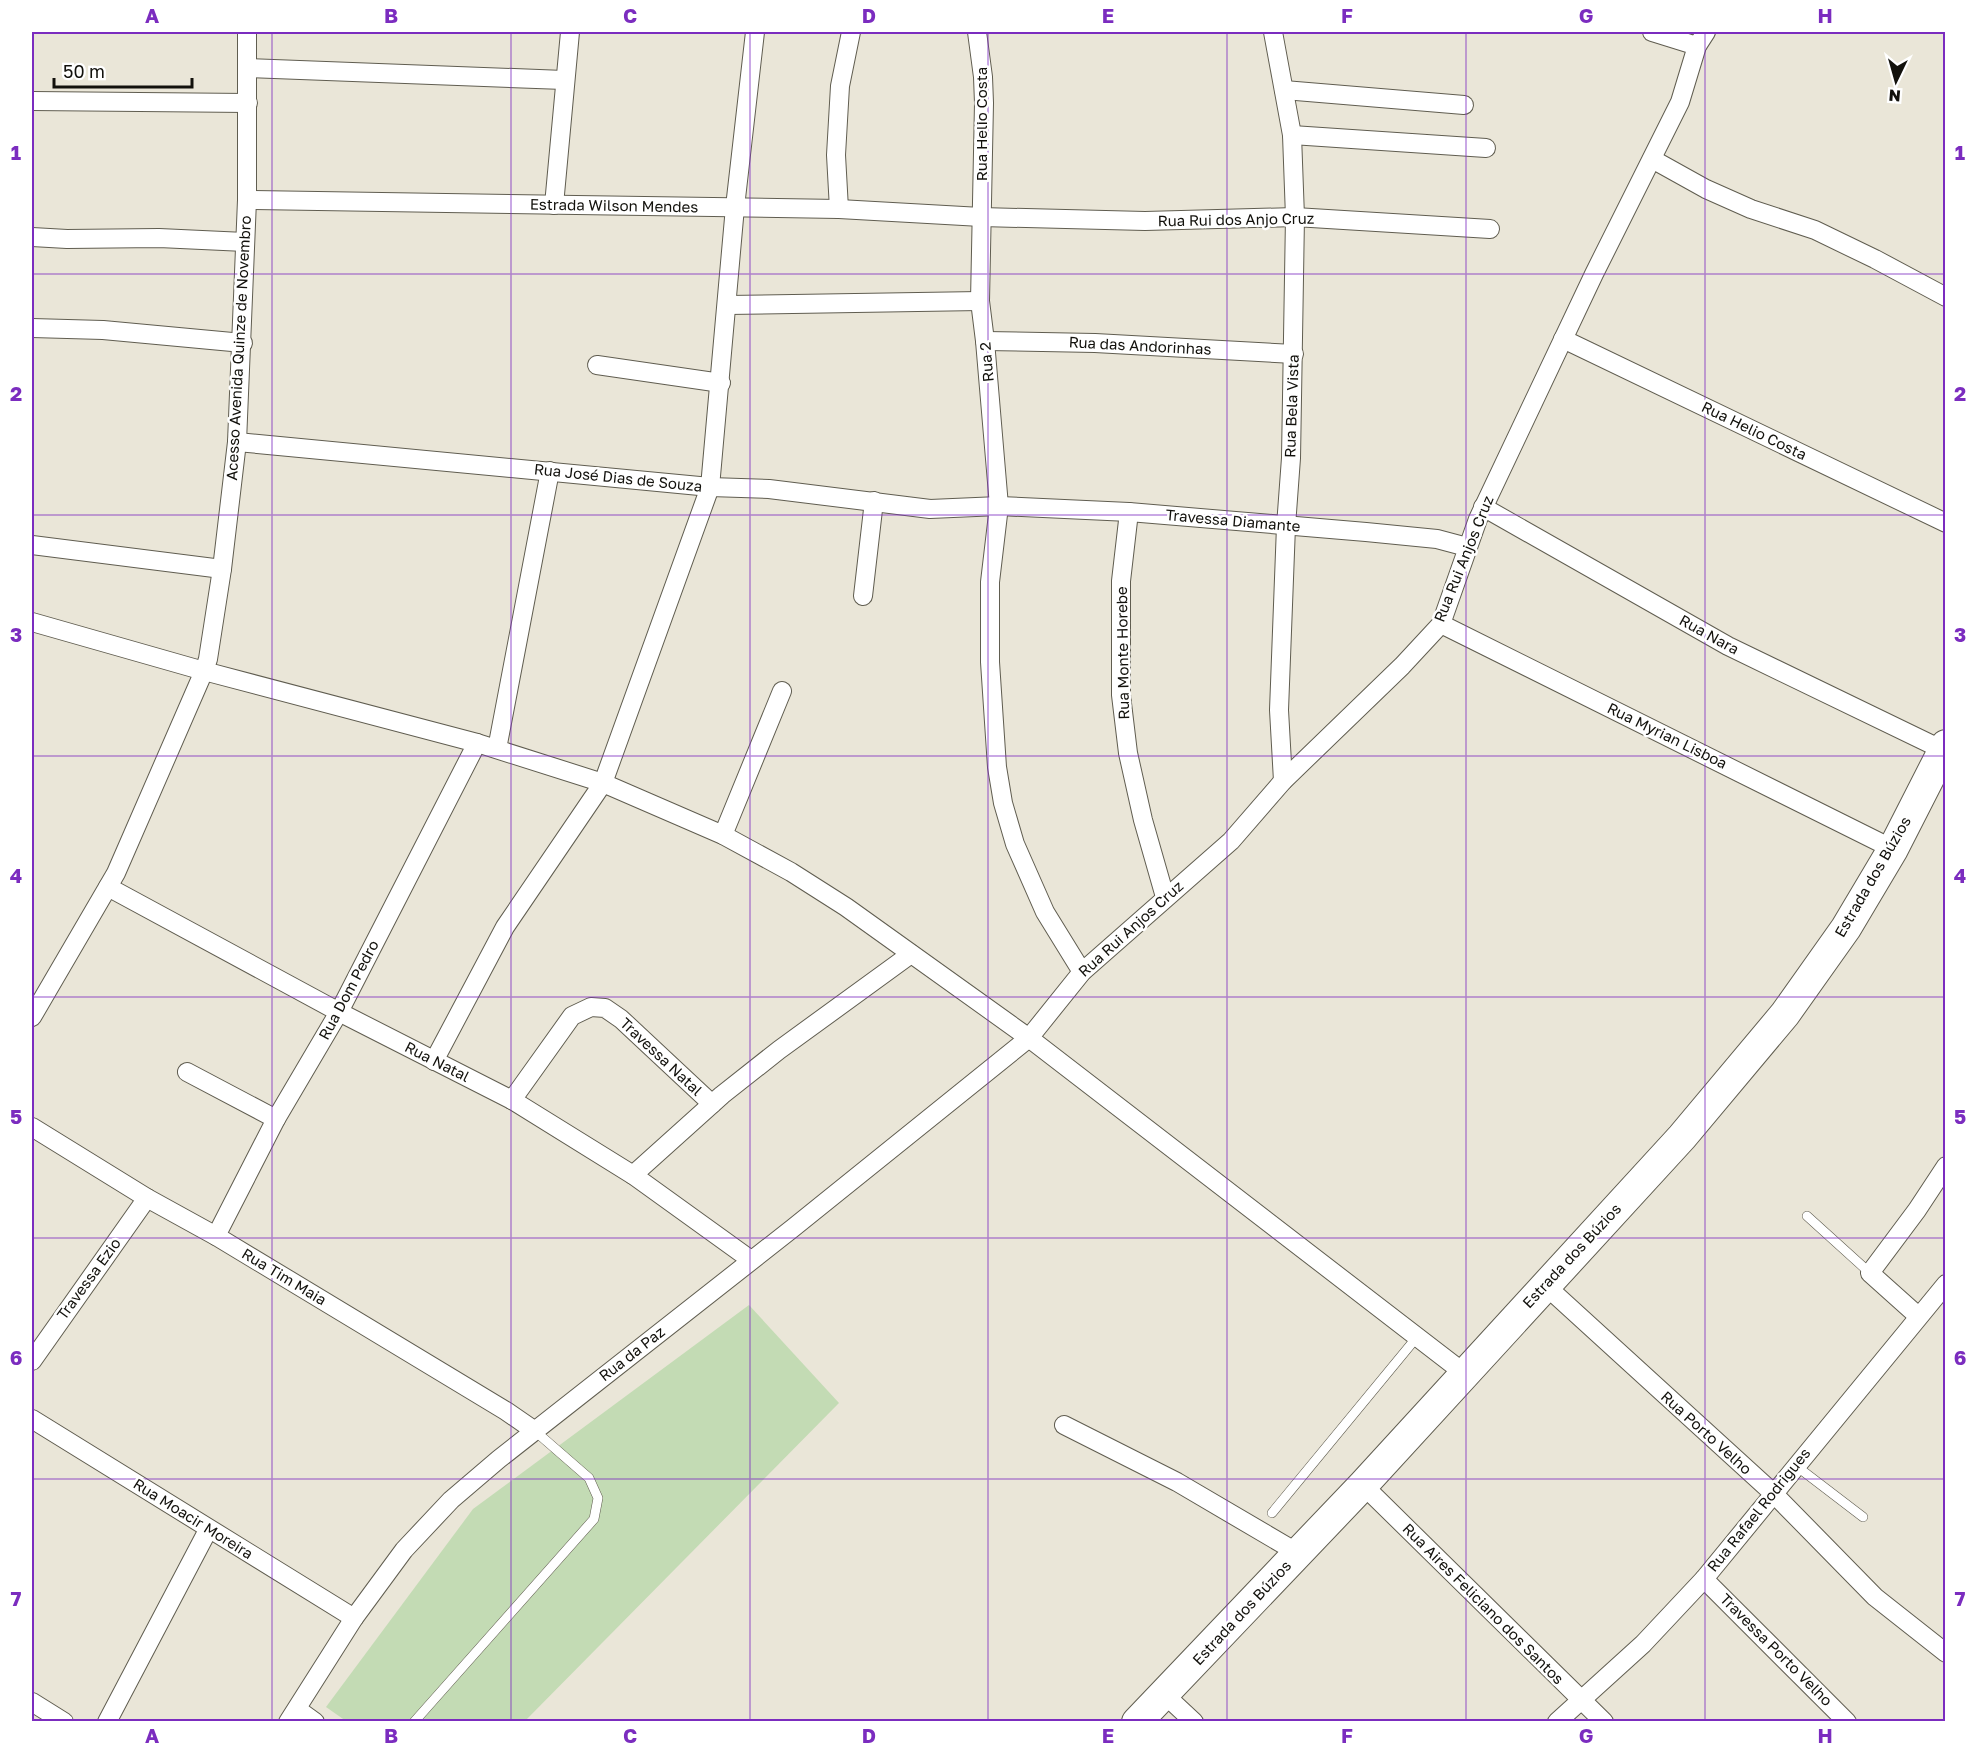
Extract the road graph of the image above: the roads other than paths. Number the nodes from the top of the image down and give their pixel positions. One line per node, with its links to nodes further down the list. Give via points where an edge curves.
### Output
1 (247, 32): 9 (street, Acesso Avenida Quinze de Novembro)
2 (570, 32): 10 (street)
3 (755, 32): 20 (street)
4 (851, 32): 21 (street, via 840,86 836,155)
5 (976, 32): 22 (street, Rua Helio Costa, via 984,104)
6 (1273, 32): 11 (street, Rua Bela Vista)
7 (1652, 32): 8 (street)
8 (1701, 39): 17 (street, Rua Rui Anjos Cruz, via 1680,102)
9 (247, 68): 10 (street); 13 (street, Acesso Avenida Quinze de Novembro)
10 (564, 80): 19 (street)
11 (1284, 90): 14 (street); 15 (street, Rua Bela Vista)
12 (32, 101): 13 (street)
13 (248, 103): 18 (street, Acesso Avenida Quinze de Novembro)
14 (1464, 105)
15 (1292, 135): 16 (street); 23 (street, Rua Bela Vista)
16 (1486, 148)
17 (1652, 159): 27 (street, via 1751,209 1845,244); 31 (street, Rua Rui Anjos Cruz)
18 (248, 200): 19 (street, Estrada Wilson Mendes); 26 (street, Acesso Avenida Quinze de Novembro)
19 (554, 205): 20 (street, Estrada Wilson Mendes)
20 (735, 207): 21 (street, Estrada Wilson Mendes); 29 (street)
21 (839, 209): 22 (street, Estrada Wilson Mendes)
22 (981, 217): 23 (street, Rua Rui dos Anjo Cruz, via 1145,221); 28 (street, Rua 2)
23 (1295, 218): 24 (street, Rua Rui dos Anjo Cruz); 34 (street, Rua Bela Vista)
24 (1490, 229)
25 (32, 237): 26 (street)
26 (245, 242): 33 (street, Acesso Avenida Quinze de Novembro)
27 (1946, 297)
28 (980, 301): 29 (street); 32 (street, Rua 2)
29 (727, 305): 36 (street)
30 (32, 328): 33 (street, via 103,330)
31 (1563, 339): 42 (street, Rua Rui Anjos Cruz); 44 (street, Rua Helio Costa)
32 (985, 340): 34 (street, Rua das Andorinhas); 41 (street, Rua 2)
33 (243, 343): 37 (street, Acesso Avenida Quinze de Novembro)
34 (1294, 354): 45 (street, Rua Bela Vista)
35 (597, 365): 36 (street)
36 (721, 383): 39 (street)
37 (237, 442): 38 (street, Rua José Dias de Souza); 48 (street, Acesso Avenida Quinze de Novembro)
38 (550, 471): 39 (street, Rua José Dias de Souza); 56 (street)
39 (710, 488): 40 (street, Rua José Dias de Souza, via 769,489); 58 (street)
40 (874, 501): 41 (street, Rua José Dias de Souza, via 930,509); 49 (street)
41 (999, 506): 43 (street, Travessa Diamante); 64 (street, Rua 2, via 990,582 990,662 997,767 1015,844 1045,912)
42 (1483, 507): 47 (street, Rua Rui Anjos Cruz); 55 (street, Rua Nara, via 1728,646)
43 (1129, 512): 45 (street, Travessa Diamante); 62 (street, Rua Monte Horebe, via 1121,581 1121,695 1128,753)
44 (1946, 523)
45 (1286, 526): 47 (street, Travessa Diamante, via 1437,539); 57 (street, Rua Bela Vista, via 1279,710)
46 (32, 545): 48 (street)
47 (1467, 547): 51 (street, Rua Rui Anjos Cruz)
48 (222, 569): 52 (street, Acesso Avenida Quinze de Novembro)
49 (862, 596)
50 (32, 622): 52 (street)
51 (1441, 624): 57 (street, Rua Rui Anjos Cruz); 60 (street, Rua Myrian Lisboa)
52 (204, 671): 54 (street); 61 (street, Acesso Avenida Quinze de Novembro)
53 (782, 691): 59 (street)
54 (477, 742): 56 (street); 66 (street, Rua Dom Pedro)
55 (1944, 747): 60 (main road, Estrada dos Búzios)
56 (497, 749): 58 (street)
57 (1283, 781): 62 (street, Rua Rui Anjos Cruz, via 1231,841)
58 (603, 783): 59 (street); 69 (street, via 506,927)
59 (723, 835): 63 (street, via 846,907)
60 (1893, 849): 83 (main road, Estrada dos Búzios, via 1846,928 1785,1014 1682,1137)
61 (108, 887): 65 (street, Acesso Avenida Quinze de Novembro); 66 (street, Rua Natal)
62 (1165, 897): 64 (street, Rua Rui Anjos Cruz)
63 (911, 954): 68 (street); 72 (street, Travessa Natal)
64 (1082, 972): 68 (street, Rua Rui Anjos Cruz)
65 (37, 995): 67 (street, Acesso Avenida Quinze de Novembro)
66 (339, 1012): 69 (street, Rua Natal); 73 (street, Rua Dom Pedro)
67 (32, 1017)
68 (1029, 1038): 80 (street, Rua da Paz); 85 (street)
69 (434, 1061): 71 (street, Rua Natal)
70 (187, 1072): 73 (street)
71 (512, 1100): 72 (street, Travessa Natal, via 572,1016 591,1007 605,1008 621,1018); 76 (street, Rua Natal)
72 (712, 1104): 76 (street, Travessa Natal)
73 (276, 1119): 79 (street, Rua Dom Pedro)
74 (32, 1127): 77 (street, Rua Tim Maia)
75 (1946, 1166): 81 (street)
76 (633, 1175): 80 (street, Rua Natal)
77 (147, 1198): 79 (street, Rua Tim Maia); 86 (street, Travessa Ezio)
78 (1807, 1216): 81 (lane)
79 (216, 1236): 90 (street, Rua Tim Maia)
80 (752, 1260): 90 (street, Rua da Paz)
81 (1870, 1273): 84 (street)
82 (1946, 1284): 84 (street, Rua Rafael Rodrigues)
83 (1546, 1286): 87 (main road, Estrada dos Búzios); 93 (street, Rua Porto Velho)
84 (1918, 1316): 91 (street, Rua Rafael Rodrigues)
85 (1417, 1336): 87 (street); 94 (lane)
86 (32, 1361)
87 (1464, 1373): 92 (main road, Estrada dos Búzios)
88 (32, 1419): 96 (street, Rua Moacir Moreira)
89 (1064, 1425): 97 (street, via 1177,1482)
90 (535, 1431): 99 (street, Rua da Paz, via 451,1500 404,1550); 108 (lane, via 589,1478 598,1498 594,1519)
91 (1796, 1465): 93 (street, Rua Rafael Rodrigues); 95 (lane)
92 (1364, 1485): 97 (main road, Estrada dos Búzios); 102 (street, Rua Aires Feliciano dos Santos)
93 (1773, 1493): 98 (street, Rua Rafael Rodrigues); 100 (street, Rua Porto Velho, via 1875,1597)
94 (1272, 1513)
95 (1863, 1516)
96 (208, 1530): 99 (street, Rua Moacir Moreira); 106 (street)
97 (1298, 1553): 101 (main road, Estrada dos Búzios)
98 (1704, 1579): 102 (street, Rua Rafael Rodrigues, via 1643,1644); 113 (street, Travessa Porto Velho)
99 (354, 1618): 104 (street, Rua da Paz)
100 (1946, 1653)
101 (1164, 1694): 109 (main road, Estrada dos Búzios); 110 (street)
102 (1580, 1699): 111 (street, Rua Rafael Rodrigues); 112 (street, Rua Aires Feliciano dos Santos)
103 (32, 1702): 105 (street)
104 (292, 1715): 107 (street)
105 (64, 1722)
106 (107, 1722)
107 (315, 1722)
108 (414, 1722)
109 (1137, 1722)
110 (1194, 1722)
111 (1557, 1722)
112 (1604, 1722)
113 (1847, 1722)

